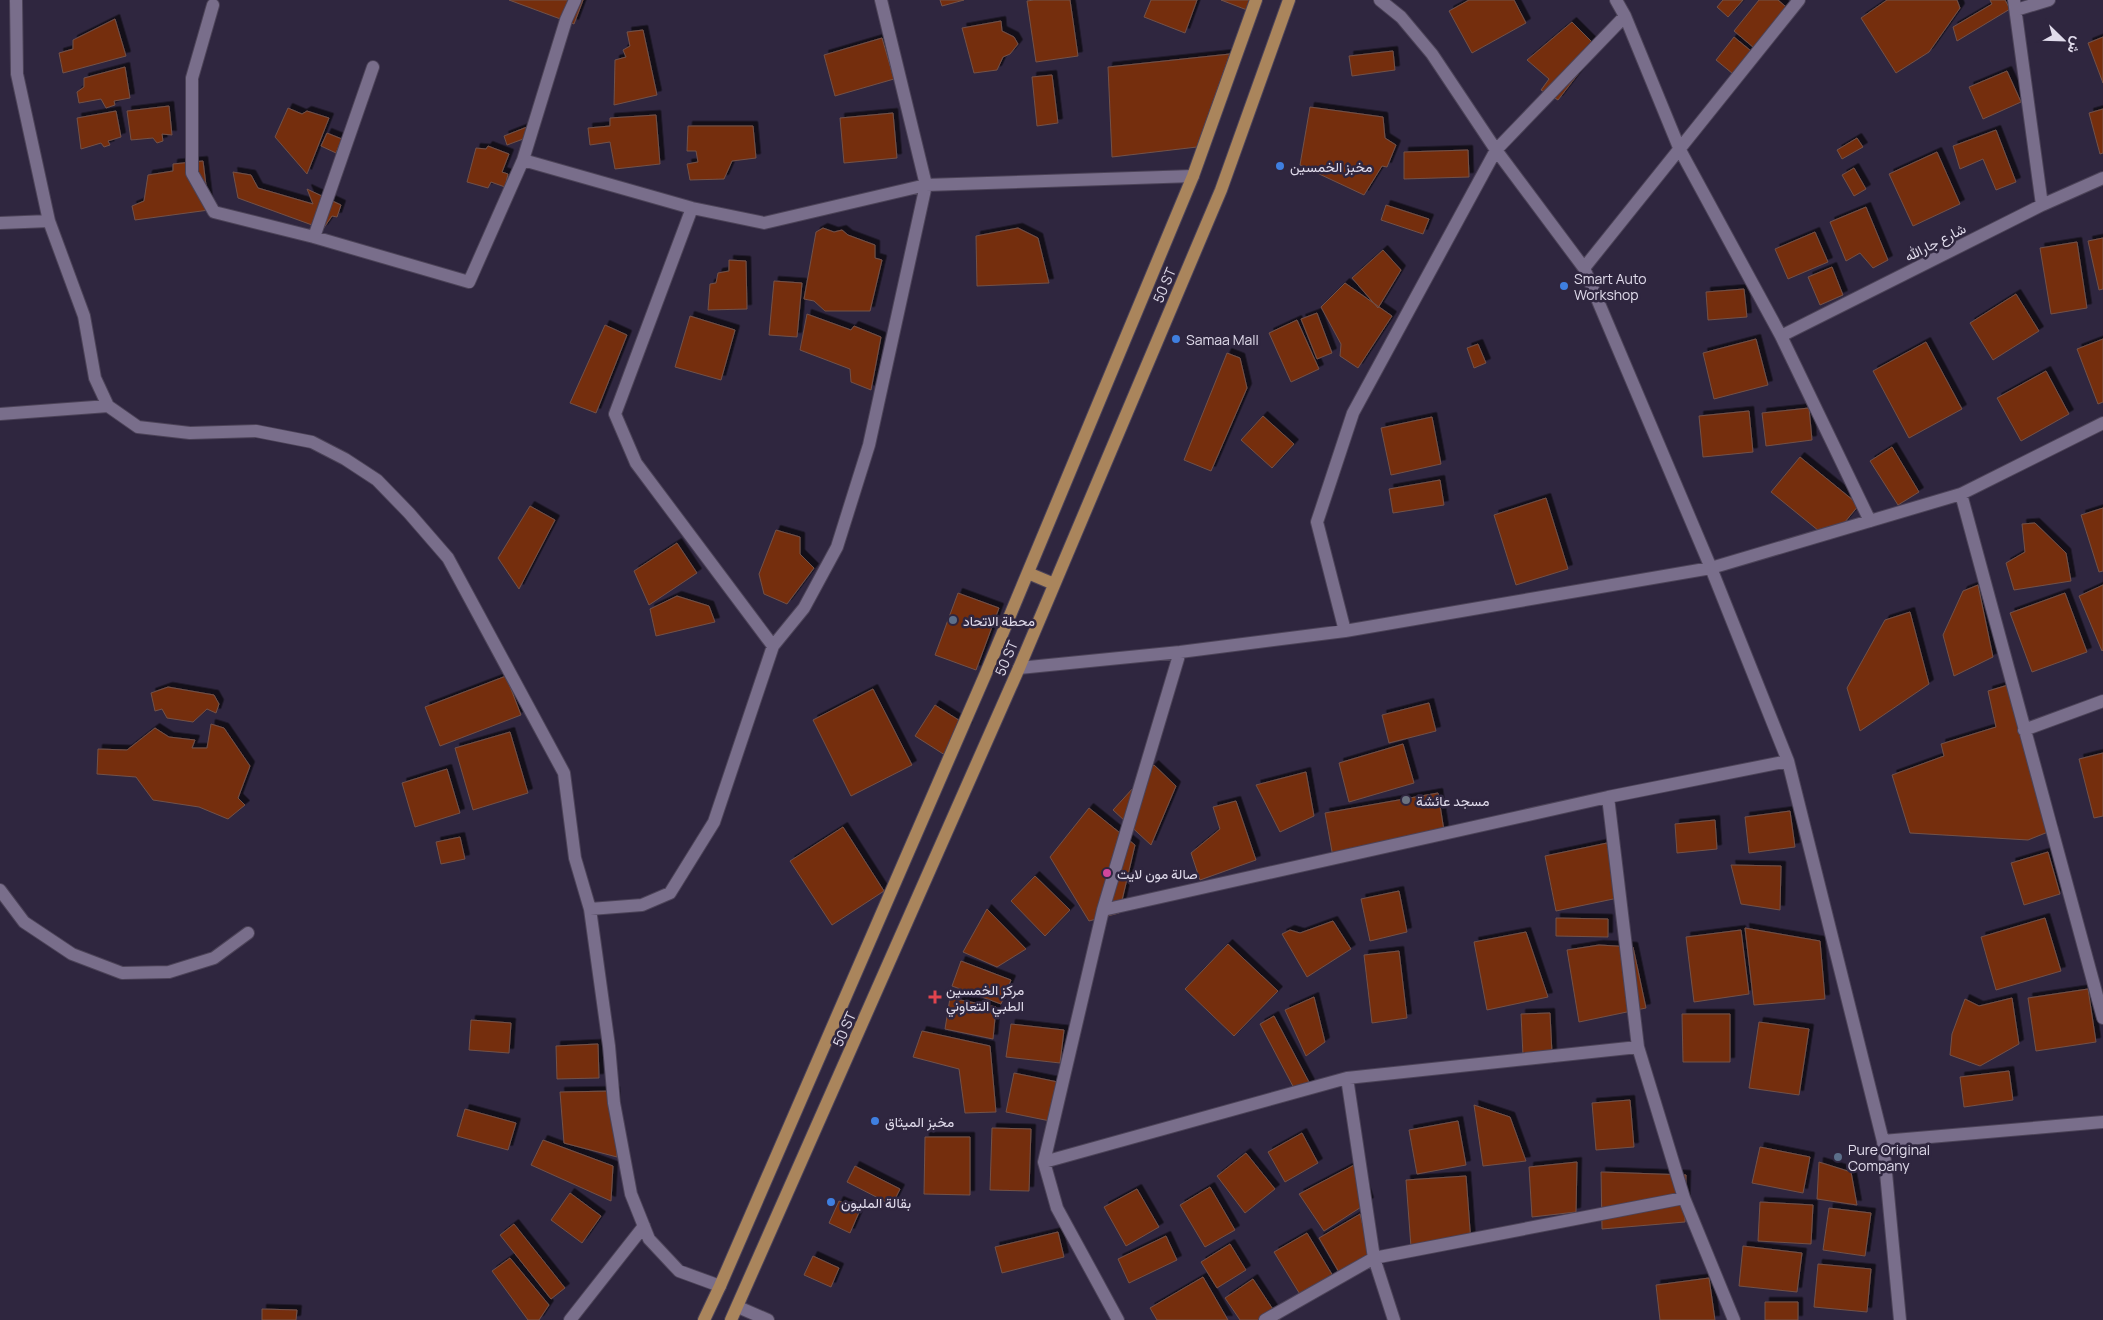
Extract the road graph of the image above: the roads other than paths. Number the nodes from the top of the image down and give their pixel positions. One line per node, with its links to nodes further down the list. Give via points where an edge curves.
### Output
1 (16, 0): 22 (street, via 17,74)
2 (575, 0): 16 (street)
3 (880, 0): 19 (street)
4 (1256, 0): 17 (main road, 50 ST)
5 (1289, 0): 34 (main road, 50 ST, via 1221,190)
6 (1380, 0): 14 (street, via 1401,17 1432,54)
7 (1616, 0): 12 (street)
8 (1799, 0): 15 (street)
9 (2049, 0): 11 (street)
10 (213, 5): 24 (street, via 192,78 192,174 214,212)
11 (2015, 5): 20 (street)
12 (1625, 16): 14 (street); 15 (street)
13 (374, 68): 24 (street)
14 (1496, 150): 25 (street); 35 (street, via 1353,413 1317,522)
15 (1680, 150): 25 (street); 26 (street)
16 (523, 160): 21 (street); 24 (street, via 469,282)
17 (1193, 176): 19 (street); 33 (main road, 50 ST)
18 (2103, 178): 20 (street, شارع جارالله)
19 (926, 185): 21 (street, via 764,223); 36 (street, via 869,445 837,547 804,608)
20 (2042, 205): 26 (street, شارع جارالله)
21 (692, 208): 36 (street, via 615,414 636,464)
22 (49, 222): 23 (street); 27 (street, via 84,316 94,378)
23 (0, 223)
24 (314, 237)
25 (1584, 268): 32 (street)
26 (1781, 336): 31 (street)
27 (108, 406): 28 (street); 44 (street, via 138,427 190,433 256,431 312,442 377,480 409,512 448,558 564,773 574,858)
28 (0, 414)
29 (2103, 423): 30 (street)
30 (1961, 494): 31 (street); 40 (street)
31 (1870, 521): 32 (street)
32 (1710, 568): 35 (street); 41 (street)
33 (1028, 573): 34 (main road); 56 (main road, 50 ST)
34 (1054, 584): 38 (main road, 50 ST)
35 (1345, 631): 37 (street)
36 (773, 646): 44 (street, via 714,822 670,894 642,905)
37 (1180, 652): 38 (street); 45 (street)
38 (1019, 668): 57 (main road, 50 ST)
39 (2103, 701): 40 (street)
40 (2024, 730): 47 (street)
41 (1788, 760): 42 (street); 51 (street)
42 (1608, 797): 45 (street); 48 (street)
43 (0, 890): 46 (street, via 24,922 72,954 122,973 169,972 214,958)
44 (590, 909): 54 (street, via 614,1103 631,1194)
45 (1103, 910): 52 (street)
46 (248, 933)
47 (2103, 1018)
48 (1638, 1047): 49 (street); 53 (street)
49 (1347, 1078): 52 (street); 55 (street)
50 (2103, 1122): 51 (street)
51 (1883, 1140): 66 (street)
52 (1044, 1162): 62 (street, via 1057,1208)
53 (1684, 1198): 55 (street); 65 (street)
54 (644, 1226): 56 (street, via 649,1239 679,1271); 58 (street)
55 (1374, 1258): 63 (street); 64 (street)
56 (720, 1286): 59 (main road, 50 ST)
57 (738, 1306): 60 (main road, 50 ST); 61 (street)
58 (570, 1320)
59 (704, 1320)
60 (731, 1320)
61 (768, 1320)
62 (1118, 1320)
63 (1265, 1320)
64 (1394, 1320)
65 (1734, 1320)
66 (1900, 1320)

